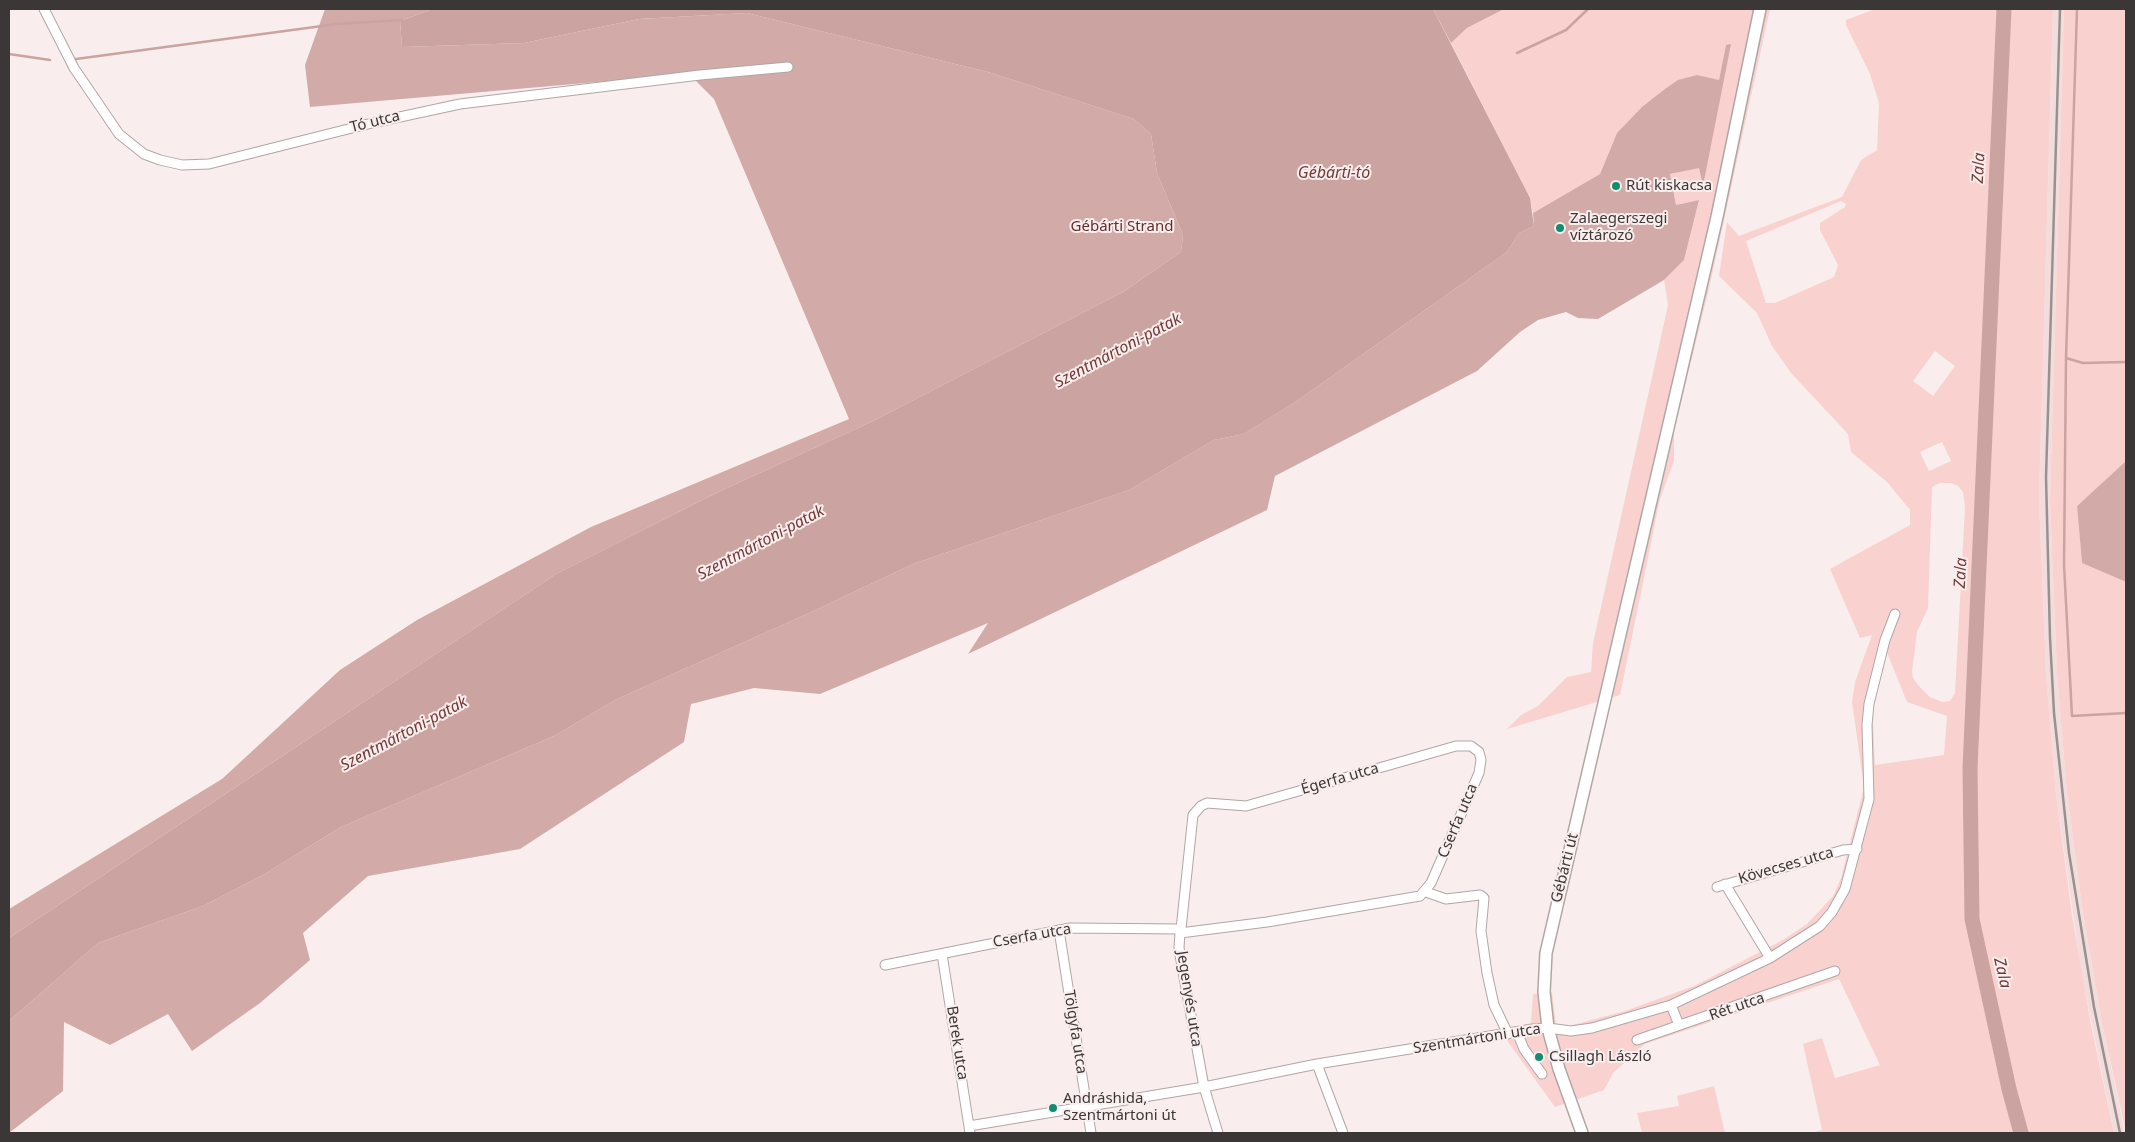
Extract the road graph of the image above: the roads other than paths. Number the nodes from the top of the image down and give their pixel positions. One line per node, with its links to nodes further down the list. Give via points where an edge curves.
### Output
1 (44, 9): 3 (street, Tó utca, via 74,68 119,134 144,154 182,165 228,160 460,104)
2 (1760, 9): 17 (main road, Gébárti út, via 1717,217 1547,942 1544,972)
3 (788, 67)
4 (1895, 614): 7 (street, Szentmártoni utca, via 1869,704 1870,784)
5 (1477, 749): 6 (street, Égerfa utca, via 1467,744 1456,746 1246,806 1212,803); 8 (street, Cserfa utca, via 1481,760 1479,773)
6 (1202, 806): 10 (street, Jegenyés utca, via 1192,820)
7 (1857, 849): 12 (street, Szentmártoni utca, via 1845,889 1832,912 1820,926); 12 (street, Kövecses utca, via 1843,850 1721,885)
8 (1426, 892): 10 (street, Cserfa utca, via 1410,899); 18 (street, via 1446,899 1480,895 1484,898 1481,931 1487,973 1494,1005)
9 (1059, 930): 10 (street, Cserfa utca); 11 (street, Cserfa utca); 23 (street, Tölgyfa utca)
10 (1180, 931): 22 (street, Jegenyés utca, via 1180,955)
11 (942, 954): 13 (street, Cserfa utca); 24 (street, Berek utca)
12 (1770, 958): 15 (street, Szentmártoni utca)
13 (885, 965)
14 (1835, 971): 16 (street, Rét utca)
15 (1672, 1005): 16 (street); 17 (street, Szentmártoni utca, via 1592,1028 1570,1031)
16 (1679, 1025): 19 (street, Rét utca)
17 (1548, 1028): 18 (street, Szentmártoni utca); 28 (main road, Gébárti út, via 1558,1069)
18 (1512, 1033): 20 (street, Szentmártoni utca); 21 (street)
19 (1637, 1040)
20 (1317, 1064): 22 (street, Szentmártoni utca); 27 (street)
21 (1542, 1074)
22 (1204, 1087): 23 (street, Szentmártoni utca); 26 (street, Jegenyés utca)
23 (1087, 1107): 24 (street, Szentmártoni utca); 25 (street, Tölgyfa utca)
24 (970, 1130)
25 (1091, 1133)
26 (1218, 1133)
27 (1343, 1133)
28 (1582, 1133)

